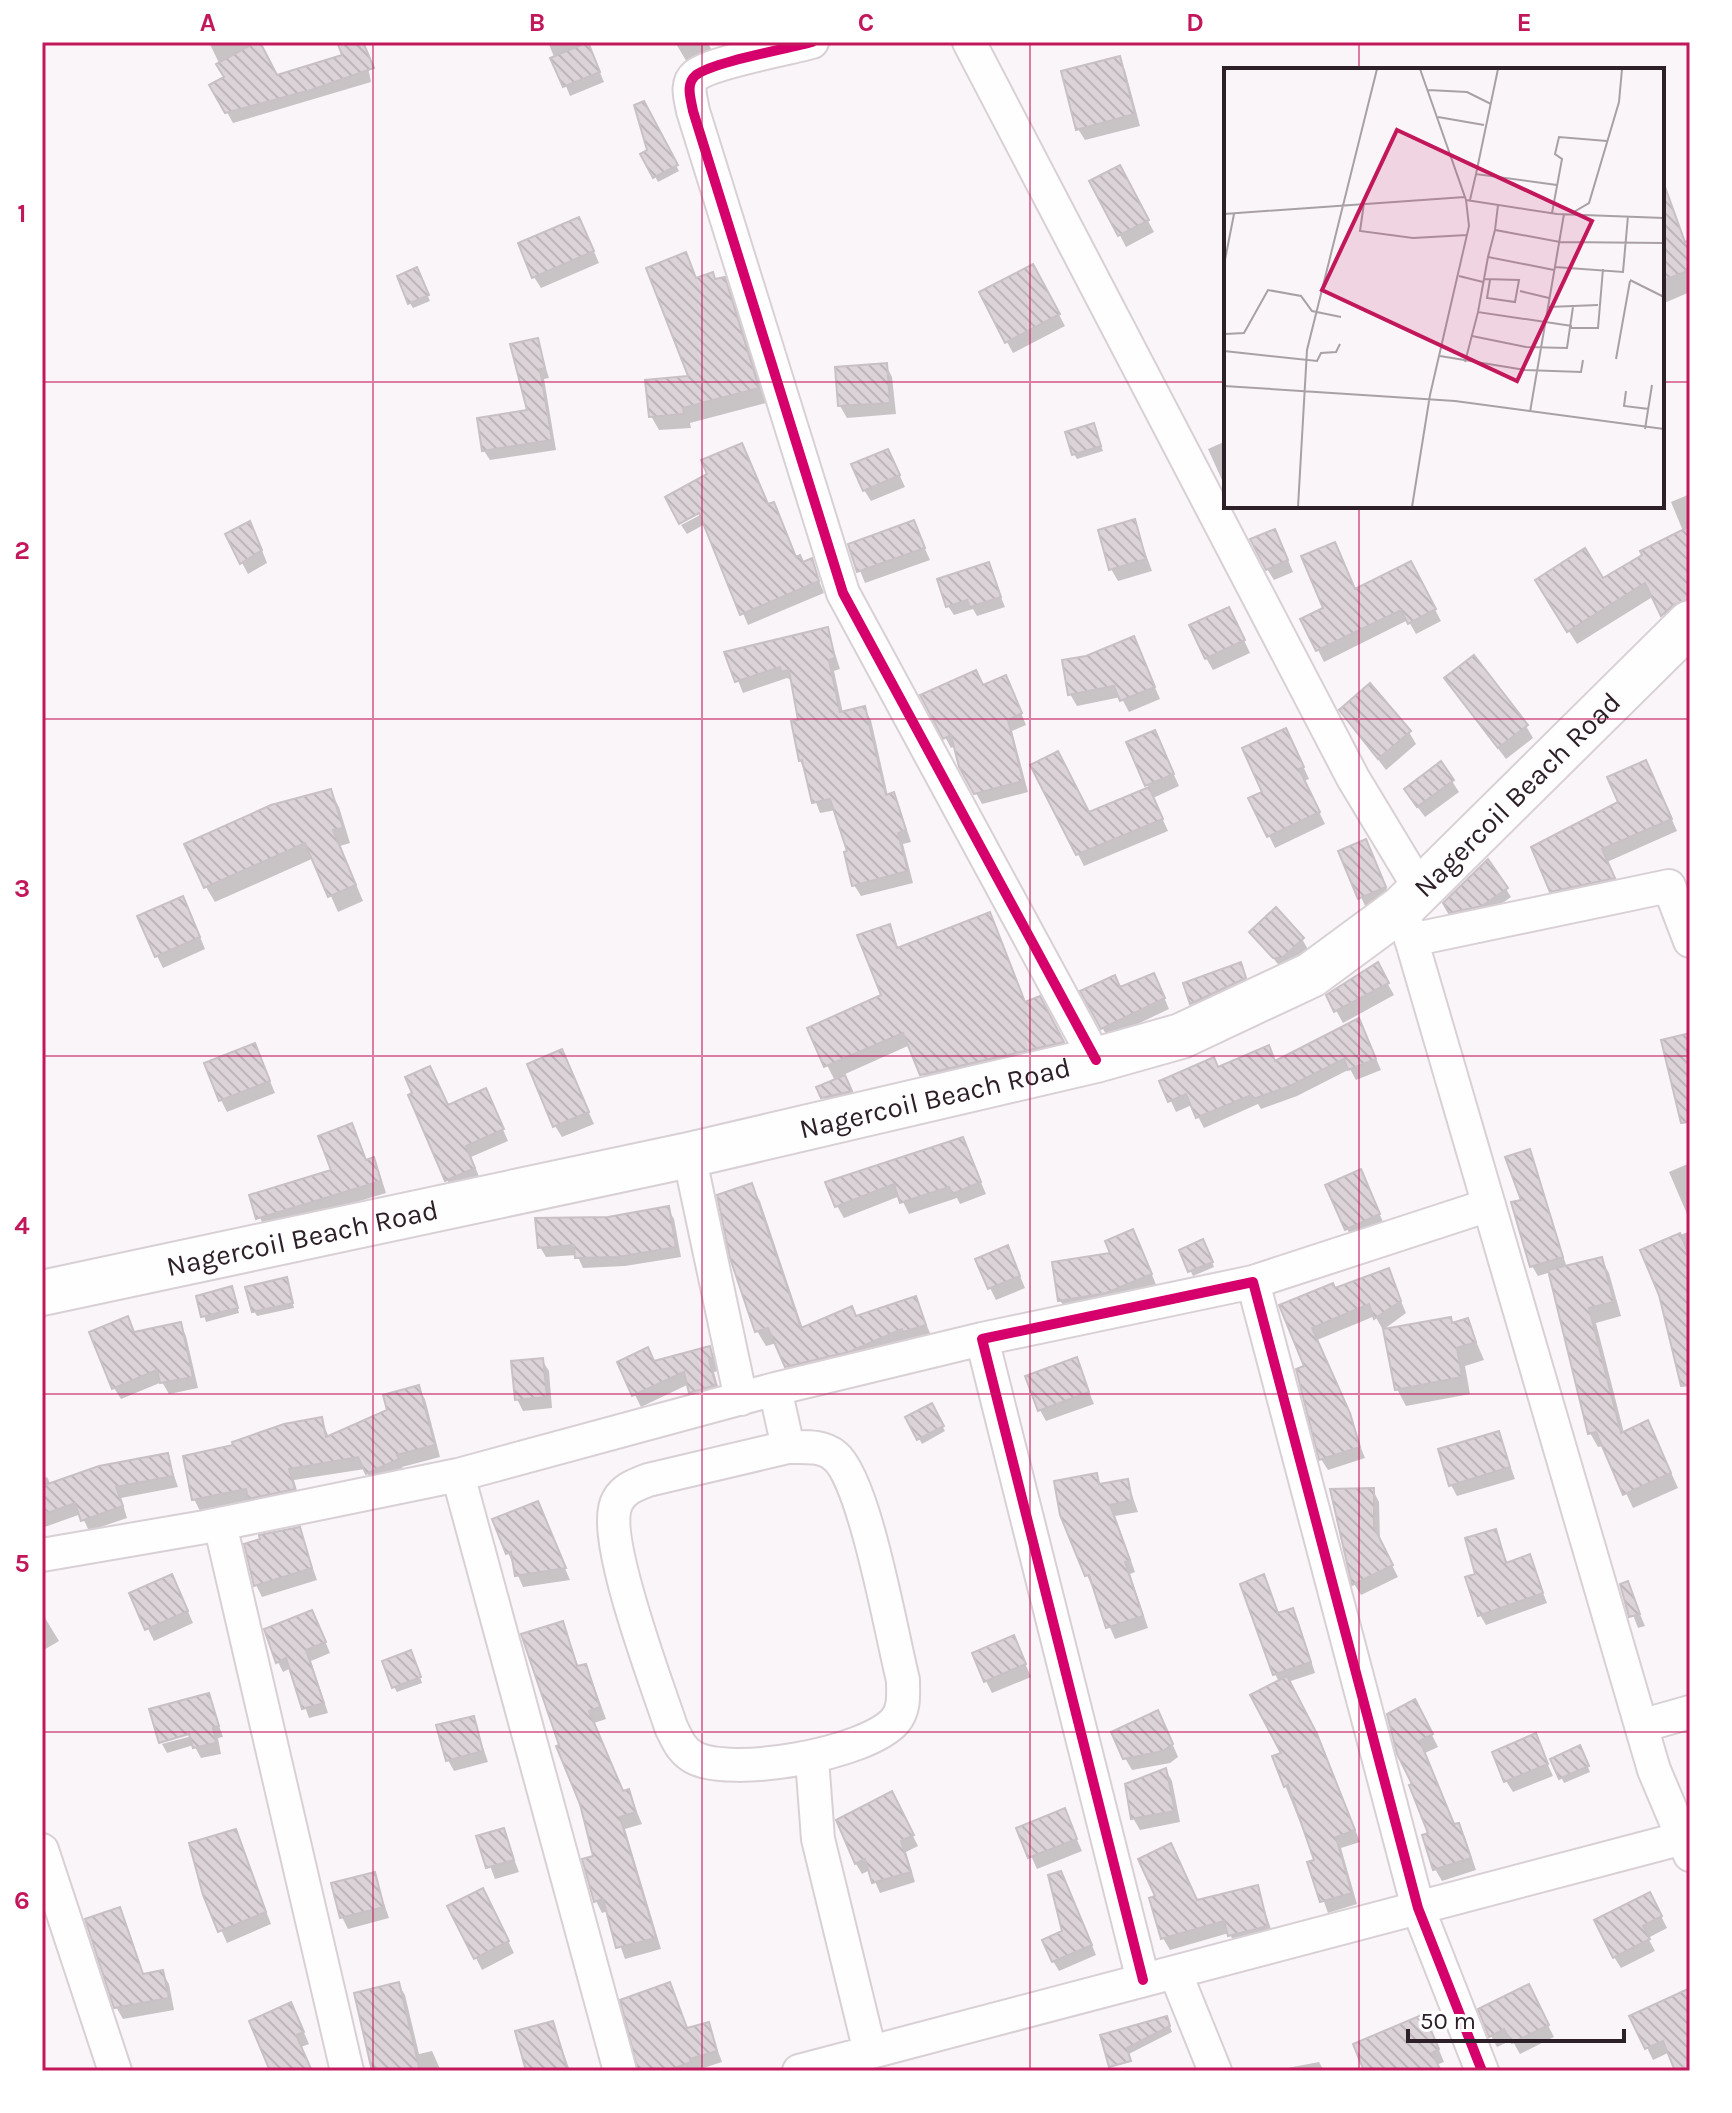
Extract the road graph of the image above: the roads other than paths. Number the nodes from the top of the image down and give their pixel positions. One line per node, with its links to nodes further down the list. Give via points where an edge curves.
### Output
1 (812, 42): 7 (street, via 695,76 689,88 693,111 843,593)
2 (969, 42): 5 (street, via 1353,778)
3 (1690, 623): 5 (main road, Nagercoil Beach Road)
4 (1680, 884): 5 (street); 6 (street)
5 (1411, 912): 7 (main road, Nagercoil Beach Road, via 1311,975 1181,1036); 9 (street)
6 (1690, 941)
7 (1096, 1060): 8 (main road, Nagercoil Beach Road)
8 (689, 1155): 11 (main road, Nagercoil Beach Road); 14 (street)
9 (1489, 1205): 10 (street); 20 (street)
10 (1253, 1282): 12 (street); 24 (street)
11 (42, 1293)
12 (982, 1339): 13 (street); 26 (street)
13 (775, 1389): 14 (street); 15 (street)
14 (741, 1399): 16 (street)
15 (788, 1447): 21 (street, via 816,1447 836,1456 849,1476 903,1680 903,1706 896,1720 875,1738); 21 (street, via 627,1488 612,1518 615,1551 682,1749 696,1759 724,1763)
16 (458, 1475): 17 (street); 30 (street)
17 (220, 1524): 18 (street); 29 (street)
18 (42, 1555)
19 (1690, 1712): 20 (street)
20 (1641, 1726): 22 (street)
21 (812, 1759): 27 (street, via 818,1839)
22 (1686, 1846): 24 (street)
23 (42, 1850): 28 (street)
24 (1418, 1908): 25 (street); 33 (street)
25 (1175, 1972): 26 (street); 32 (street)
26 (1143, 1980): 27 (street)
27 (870, 2052): 31 (street)
28 (115, 2071)
29 (347, 2071)
30 (620, 2071)
31 (799, 2071)
32 (1215, 2071)
33 (1482, 2071)

